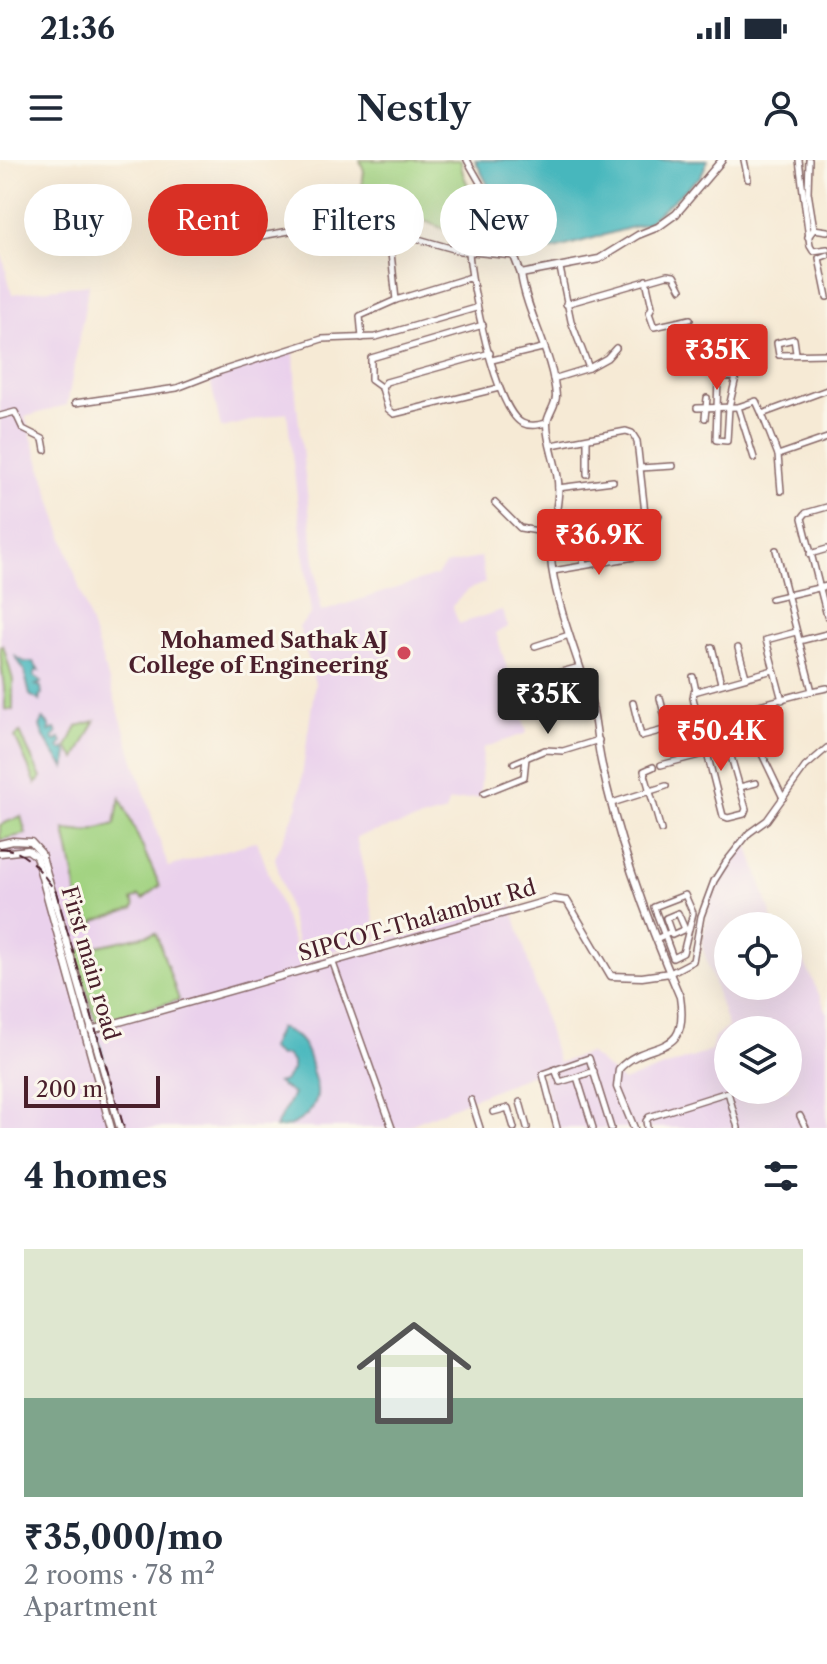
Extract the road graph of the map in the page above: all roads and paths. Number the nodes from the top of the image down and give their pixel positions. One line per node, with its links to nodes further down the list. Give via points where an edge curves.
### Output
1 (467, 160): 7 (street)
2 (722, 160): 16 (street, via 676,214 658,227 599,259)
3 (744, 160): 6 (street)
4 (799, 160): 10 (street)
5 (809, 160): 8 (street)
6 (748, 179)
7 (481, 184)
8 (814, 229): 9 (street); 10 (street)
9 (827, 230)
10 (808, 237): 11 (street, via 813,251)
11 (827, 249)
12 (827, 255): 21 (street, via 819,258)
13 (391, 256): 22 (street)
14 (469, 256): 18 (street)
15 (514, 256): 17 (street)
16 (560, 268): 17 (street); 23 (street)
17 (521, 274): 28 (street)
18 (471, 277): 22 (street); 24 (street)
19 (646, 280): 20 (street, via 672,275); 23 (street); 25 (street, via 654,327)
20 (681, 289)
21 (827, 297)
22 (396, 300): 27 (street, via 360,316)
23 (566, 304): 34 (street)
24 (476, 308): 26 (street); 27 (street)
25 (690, 319)
26 (483, 325): 30 (street); 36 (street, via 371,358 371,380)
27 (362, 338): 40 (street, via 322,339 177,388)
28 (542, 348): 33 (street); 35 (street)
29 (616, 348): 34 (street)
30 (490, 353): 33 (street); 36 (street, via 386,382)
31 (796, 353): 32 (street)
32 (827, 354)
33 (492, 360): 37 (street)
34 (589, 368): 35 (street)
35 (552, 379): 49 (street, via 555,402)
36 (382, 388): 37 (street, via 394,414)
37 (499, 388): 49 (street, via 508,409 523,423)
38 (827, 390): 46 (street)
39 (707, 398): 42 (street)
40 (75, 403)
41 (719, 406): 42 (street); 43 (street); 43 (street, via 718,377 736,377); 43 (street, via 716,440 727,441)
42 (706, 407): 45 (street); 48 (street)
43 (729, 407): 44 (street)
44 (738, 407): 46 (street, via 756,401); 55 (street)
45 (697, 408)
46 (762, 414): 54 (street)
47 (0, 416): 53 (street, via 15,412 23,429 43,439)
48 (705, 418)
49 (547, 423): 52 (street)
50 (827, 438): 54 (street)
51 (587, 439): 52 (street); 57 (street, via 632,433); 58 (street)
52 (552, 445): 60 (street)
53 (45, 450)
54 (778, 455): 61 (street)
55 (754, 458)
56 (673, 466): 57 (street)
57 (640, 468): 64 (street, via 645,513)
58 (587, 474)
59 (613, 481): 60 (street)
60 (558, 488): 68 (street)
61 (781, 491)
62 (495, 503): 68 (street, via 520,528)
63 (827, 507): 71 (street, via 802,518)
64 (659, 516)
65 (603, 525): 72 (street)
66 (629, 526): 72 (street, via 637,556)
67 (578, 531): 73 (street)
68 (550, 533): 74 (street)
69 (827, 549): 71 (street)
70 (776, 550): 77 (street)
71 (810, 554): 76 (street)
72 (609, 561): 73 (street)
73 (584, 565): 74 (street)
74 (553, 571): 82 (street)
75 (827, 586): 76 (street)
76 (819, 588): 77 (street); 79 (street)
77 (787, 595): 78 (street); 80 (street)
78 (771, 599)
79 (827, 616)
80 (796, 632): 83 (street); 88 (street, via 766,640)
81 (827, 634): 83 (street)
82 (569, 635): 84 (street); 87 (street)
83 (799, 641): 94 (street)
84 (535, 646)
85 (712, 647): 91 (street)
86 (738, 648): 90 (street)
87 (578, 668): 98 (street); 98 (street, via 546,676 558,714)
88 (773, 670): 90 (street); 96 (street)
89 (693, 677): 93 (street)
90 (746, 677): 91 (street)
91 (721, 683): 93 (street)
92 (827, 688): 94 (street)
93 (696, 691): 99 (street)
94 (812, 691): 96 (street)
95 (660, 698): 100 (street)
96 (782, 700): 99 (street)
97 (633, 703): 100 (street, via 641,736)
98 (589, 704): 103 (street)
99 (698, 721): 100 (street); 104 (street)
100 (668, 729)
101 (750, 733): 102 (street)
102 (726, 739): 104 (street); 114 (street)
103 (599, 740): 108 (street); 118 (street)
104 (705, 745): 107 (street)
105 (827, 748): 117 (street)
106 (760, 750): 117 (street)
107 (707, 753): 110 (street); 114 (street, via 725,817 746,813)
108 (526, 758): 109 (street); 116 (street, via 524,777)
109 (514, 763)
110 (661, 765)
111 (653, 767): 115 (street, via 644,771)
112 (756, 783): 114 (street)
113 (666, 786): 115 (street)
114 (740, 787)
115 (650, 791): 118 (street); 119 (street)
116 (484, 793)
117 (783, 798): 125 (street, via 726,862 701,916 693,961)
118 (612, 803): 123 (street)
119 (661, 830)
120 (0, 844): 126 (street, First main road, via 31,842 41,853)
121 (0, 853): 135 (street, via 23,849 36,856)
122 (671, 932): 123 (street)
123 (659, 937): 123 (street, via 673,958 683,953 693,913 685,895 654,907); 125 (street)
124 (333, 963): 125 (street, SIPCOT-Thalambur Rd, via 561,898 611,976); 126 (street, SIPCOT-Thalambur Rd); 137 (street)
125 (670, 973): 144 (street, via 682,1008 678,1037 622,1065 617,1075)
126 (91, 1030): 136 (street, First main road)
127 (555, 1069): 128 (street, via 590,1058); 129 (street, via 560,1082); 141 (street, via 543,1075)
128 (594, 1071): 129 (street); 143 (street)
129 (577, 1077): 142 (street)
130 (471, 1100): 138 (street)
131 (520, 1102): 140 (street)
132 (493, 1112): 139 (street, via 508,1108)
133 (800, 1116): 147 (street)
134 (536, 1125): 140 (street)
135 (111, 1128)
136 (120, 1128)
137 (392, 1128)
138 (480, 1128)
139 (514, 1128)
140 (526, 1128)
141 (557, 1128)
142 (593, 1128)
143 (611, 1128)
144 (634, 1128)
145 (647, 1128): 146 (street, via 649,1117 728,1092)
146 (738, 1128)
147 (806, 1128)

